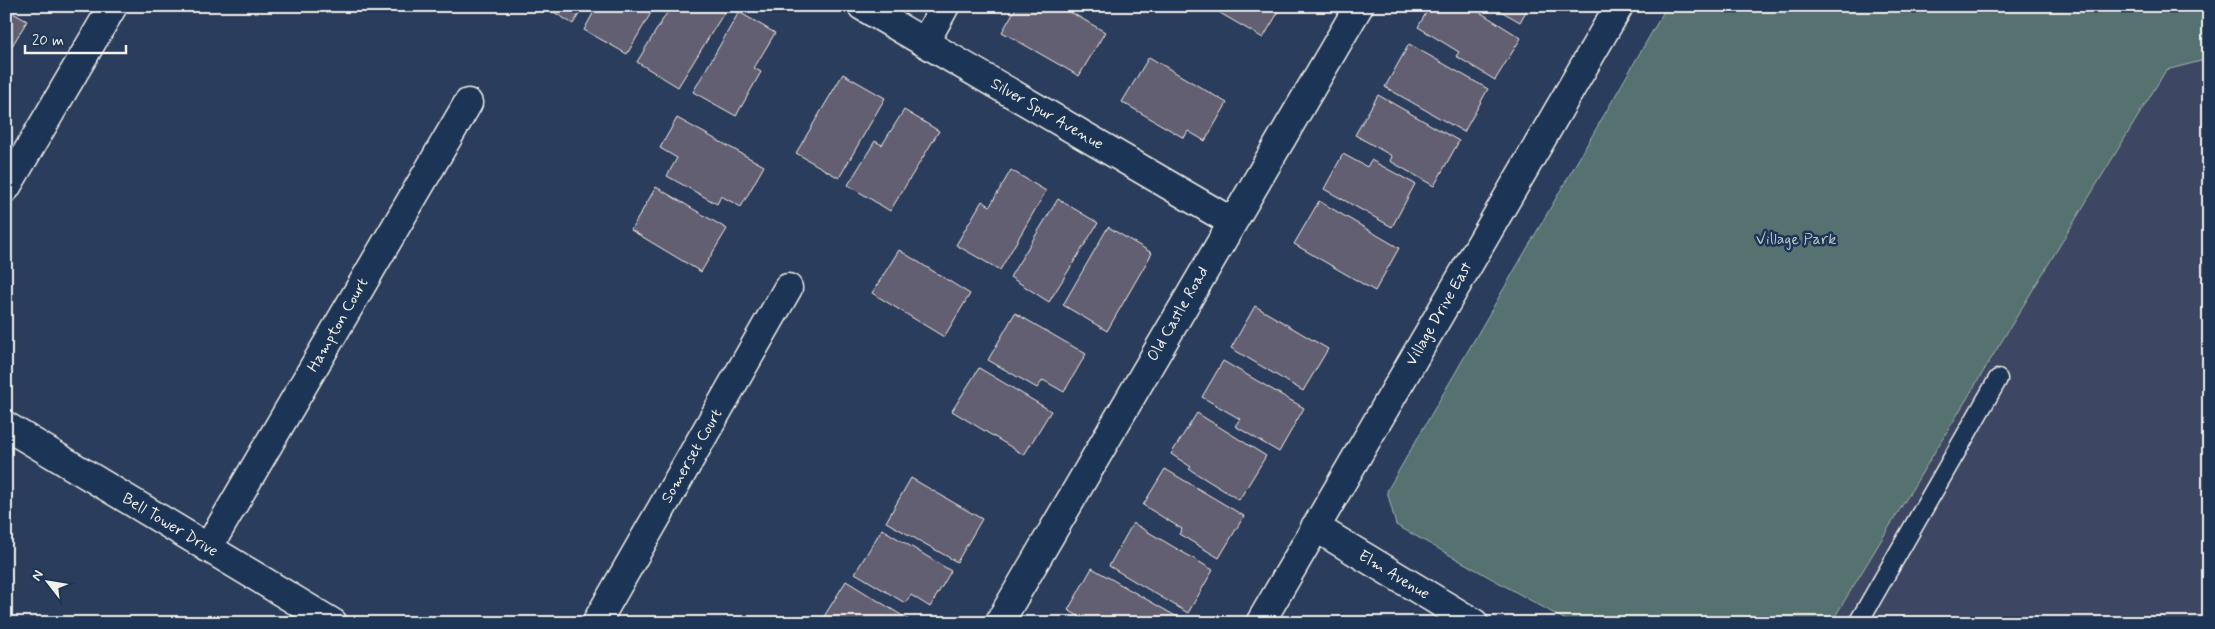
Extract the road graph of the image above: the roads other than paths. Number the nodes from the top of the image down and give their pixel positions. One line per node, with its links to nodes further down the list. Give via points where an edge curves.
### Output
1 (113, 6): 8 (street)
2 (862, 6): 6 (street, Silver Spur Avenue)
3 (945, 6): 6 (street)
4 (1359, 6): 9 (street, Old Castle Road)
5 (1619, 6): 13 (street, Village Drive East)
6 (925, 42): 9 (street, Silver Spur Avenue)
7 (468, 103): 14 (street, Hampton Court)
8 (6, 188)
9 (1232, 222): 17 (street, Old Castle Road)
10 (788, 288): 16 (street, Somerset Court)
11 (1998, 379): 20 (lane)
12 (6, 426): 14 (street, Bell Tower Drive)
13 (1315, 527): 18 (street, Village Drive East); 19 (street, Elm Avenue)
14 (208, 548): 15 (street, Bell Tower Drive)
15 (333, 623)
16 (596, 623)
17 (999, 623)
18 (1260, 623)
19 (1474, 623)
20 (1858, 623)

